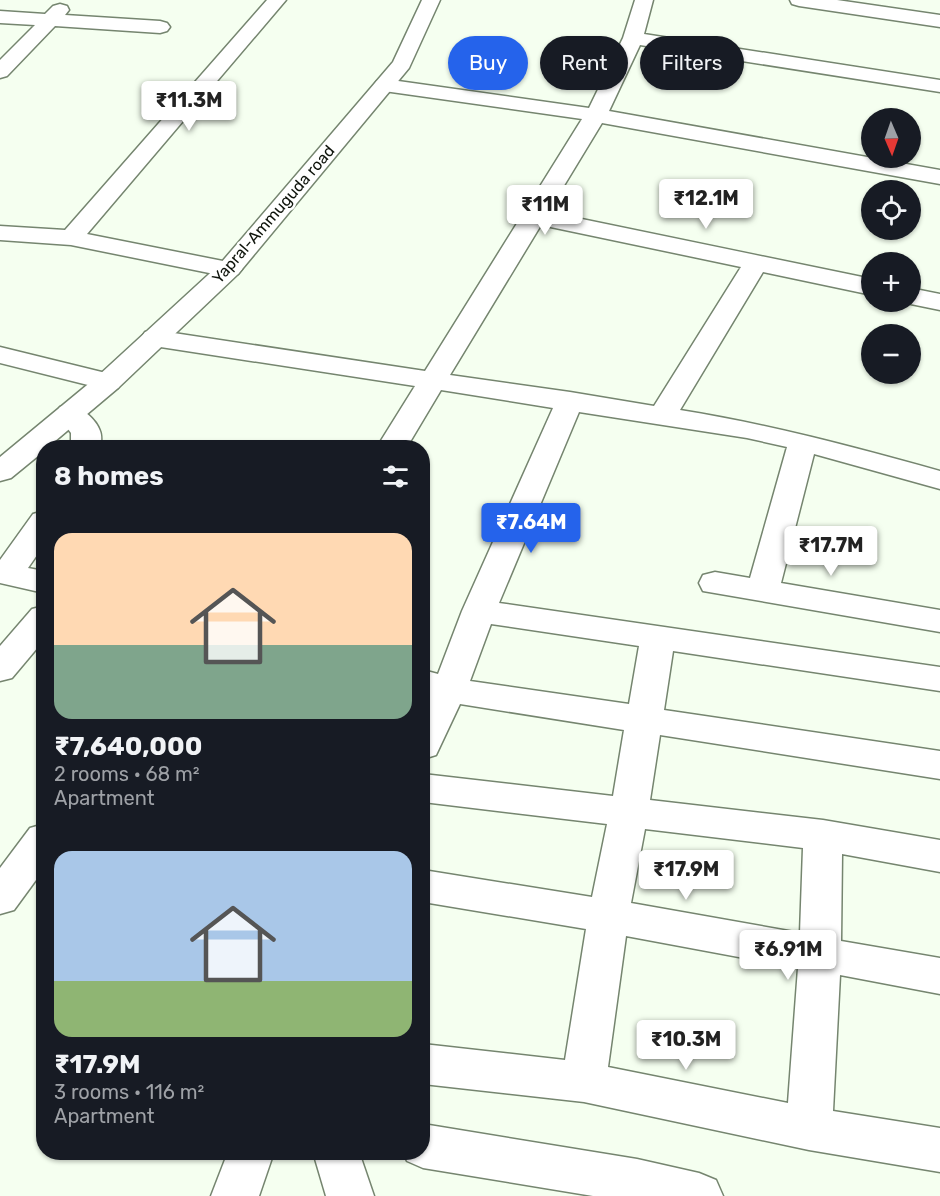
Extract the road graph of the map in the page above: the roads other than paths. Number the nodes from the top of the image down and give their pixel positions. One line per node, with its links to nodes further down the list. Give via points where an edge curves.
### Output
1 (70, 0): 7 (street)
2 (277, 0): 18 (street)
3 (431, 0): 12 (street, Yapral-Ammuguda road, via 402,64)
4 (644, 0): 10 (street)
5 (799, 0): 8 (street)
6 (0, 17): 7 (street)
7 (48, 20): 9 (street); 11 (street)
8 (940, 21)
9 (160, 27)
10 (633, 38): 13 (street); 14 (street)
11 (0, 72)
12 (384, 85): 14 (street); 20 (street, Yapral-Ammuguda road)
13 (940, 86)
14 (596, 115): 15 (street); 16 (street)
15 (940, 177)
16 (533, 216): 19 (street); 26 (street)
17 (0, 233): 18 (street)
18 (71, 238): 20 (street)
19 (756, 262): 21 (street); 30 (street)
20 (229, 269): 24 (street, Yapral-Ammuguda road)
21 (861, 285)
22 (921, 298): 23 (street)
23 (940, 302)
24 (154, 338): 26 (street); 27 (street, Yapral-Ammuguda road)
25 (0, 355): 27 (street)
26 (433, 379): 28 (street); 33 (street)
27 (108, 382): 29 (street, Yapral-Ammuguda road)
28 (570, 400): 30 (street); 43 (street)
29 (70, 413): 31 (street, Yapral-Ammuguda road); 32 (street, via 86,432)
30 (663, 414): 35 (street)
31 (38, 440)
32 (86, 440)
33 (396, 440)
34 (36, 442): 37 (street, Yapral-Ammuguda road)
35 (803, 442): 36 (street); 42 (street)
36 (937, 471)
37 (0, 472)
38 (36, 531): 39 (street)
39 (4, 573): 40 (street)
40 (36, 580)
41 (714, 583): 42 (street)
42 (763, 591): 44 (street)
43 (479, 611): 46 (street); 49 (street)
44 (940, 621)
45 (36, 626): 47 (street)
46 (658, 637): 48 (street); 51 (street)
47 (0, 669)
48 (940, 679)
49 (436, 686): 50 (street); 51 (street)
50 (430, 713)
51 (644, 720): 52 (street); 54 (street)
52 (940, 765)
53 (430, 789): 54 (street)
54 (629, 810): 55 (street); 60 (street)
55 (823, 835): 57 (street); 61 (street)
56 (36, 850): 59 (street)
57 (940, 856)
58 (430, 887): 60 (street)
59 (0, 898)
60 (608, 916): 61 (street); 64 (street)
61 (820, 956): 62 (street); 65 (street)
62 (940, 976)
63 (430, 1065): 64 (street)
64 (584, 1082): 65 (street)
65 (809, 1129): 67 (street)
66 (430, 1147): 72 (street, via 637,1181)
67 (940, 1150)
68 (248, 1160): 70 (street)
69 (339, 1160): 71 (street)
70 (235, 1196)
71 (350, 1196)
72 (699, 1196)

